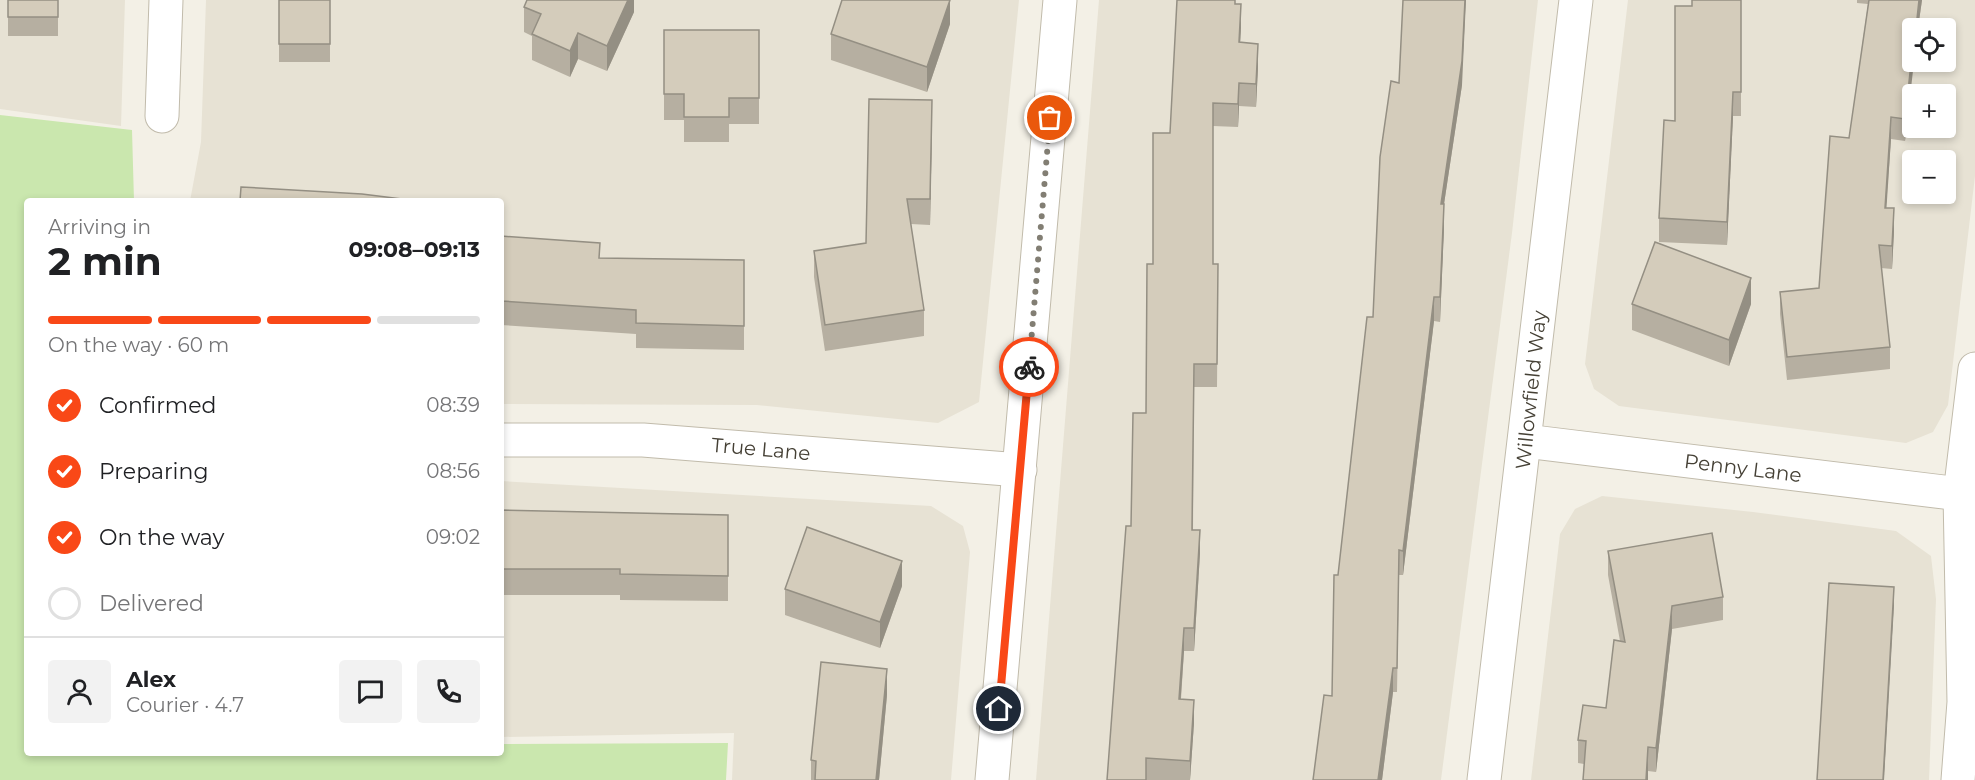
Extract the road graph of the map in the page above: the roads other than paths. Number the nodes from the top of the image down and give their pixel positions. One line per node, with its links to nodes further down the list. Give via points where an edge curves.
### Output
1 (166, 0): 4 (street)
2 (1060, 0): 8 (street)
3 (1576, 0): 7 (street, Willowfield Way)
4 (162, 116)
5 (1975, 369): 9 (street)
6 (504, 440): 8 (street, True Lane, via 643,440)
7 (1525, 441): 9 (street, Penny Lane); 11 (street, Willowfield Way)
8 (1020, 470): 10 (street)
9 (1960, 494): 12 (street, via 1964,702)
10 (992, 780)
11 (1484, 780)
12 (1958, 780)

